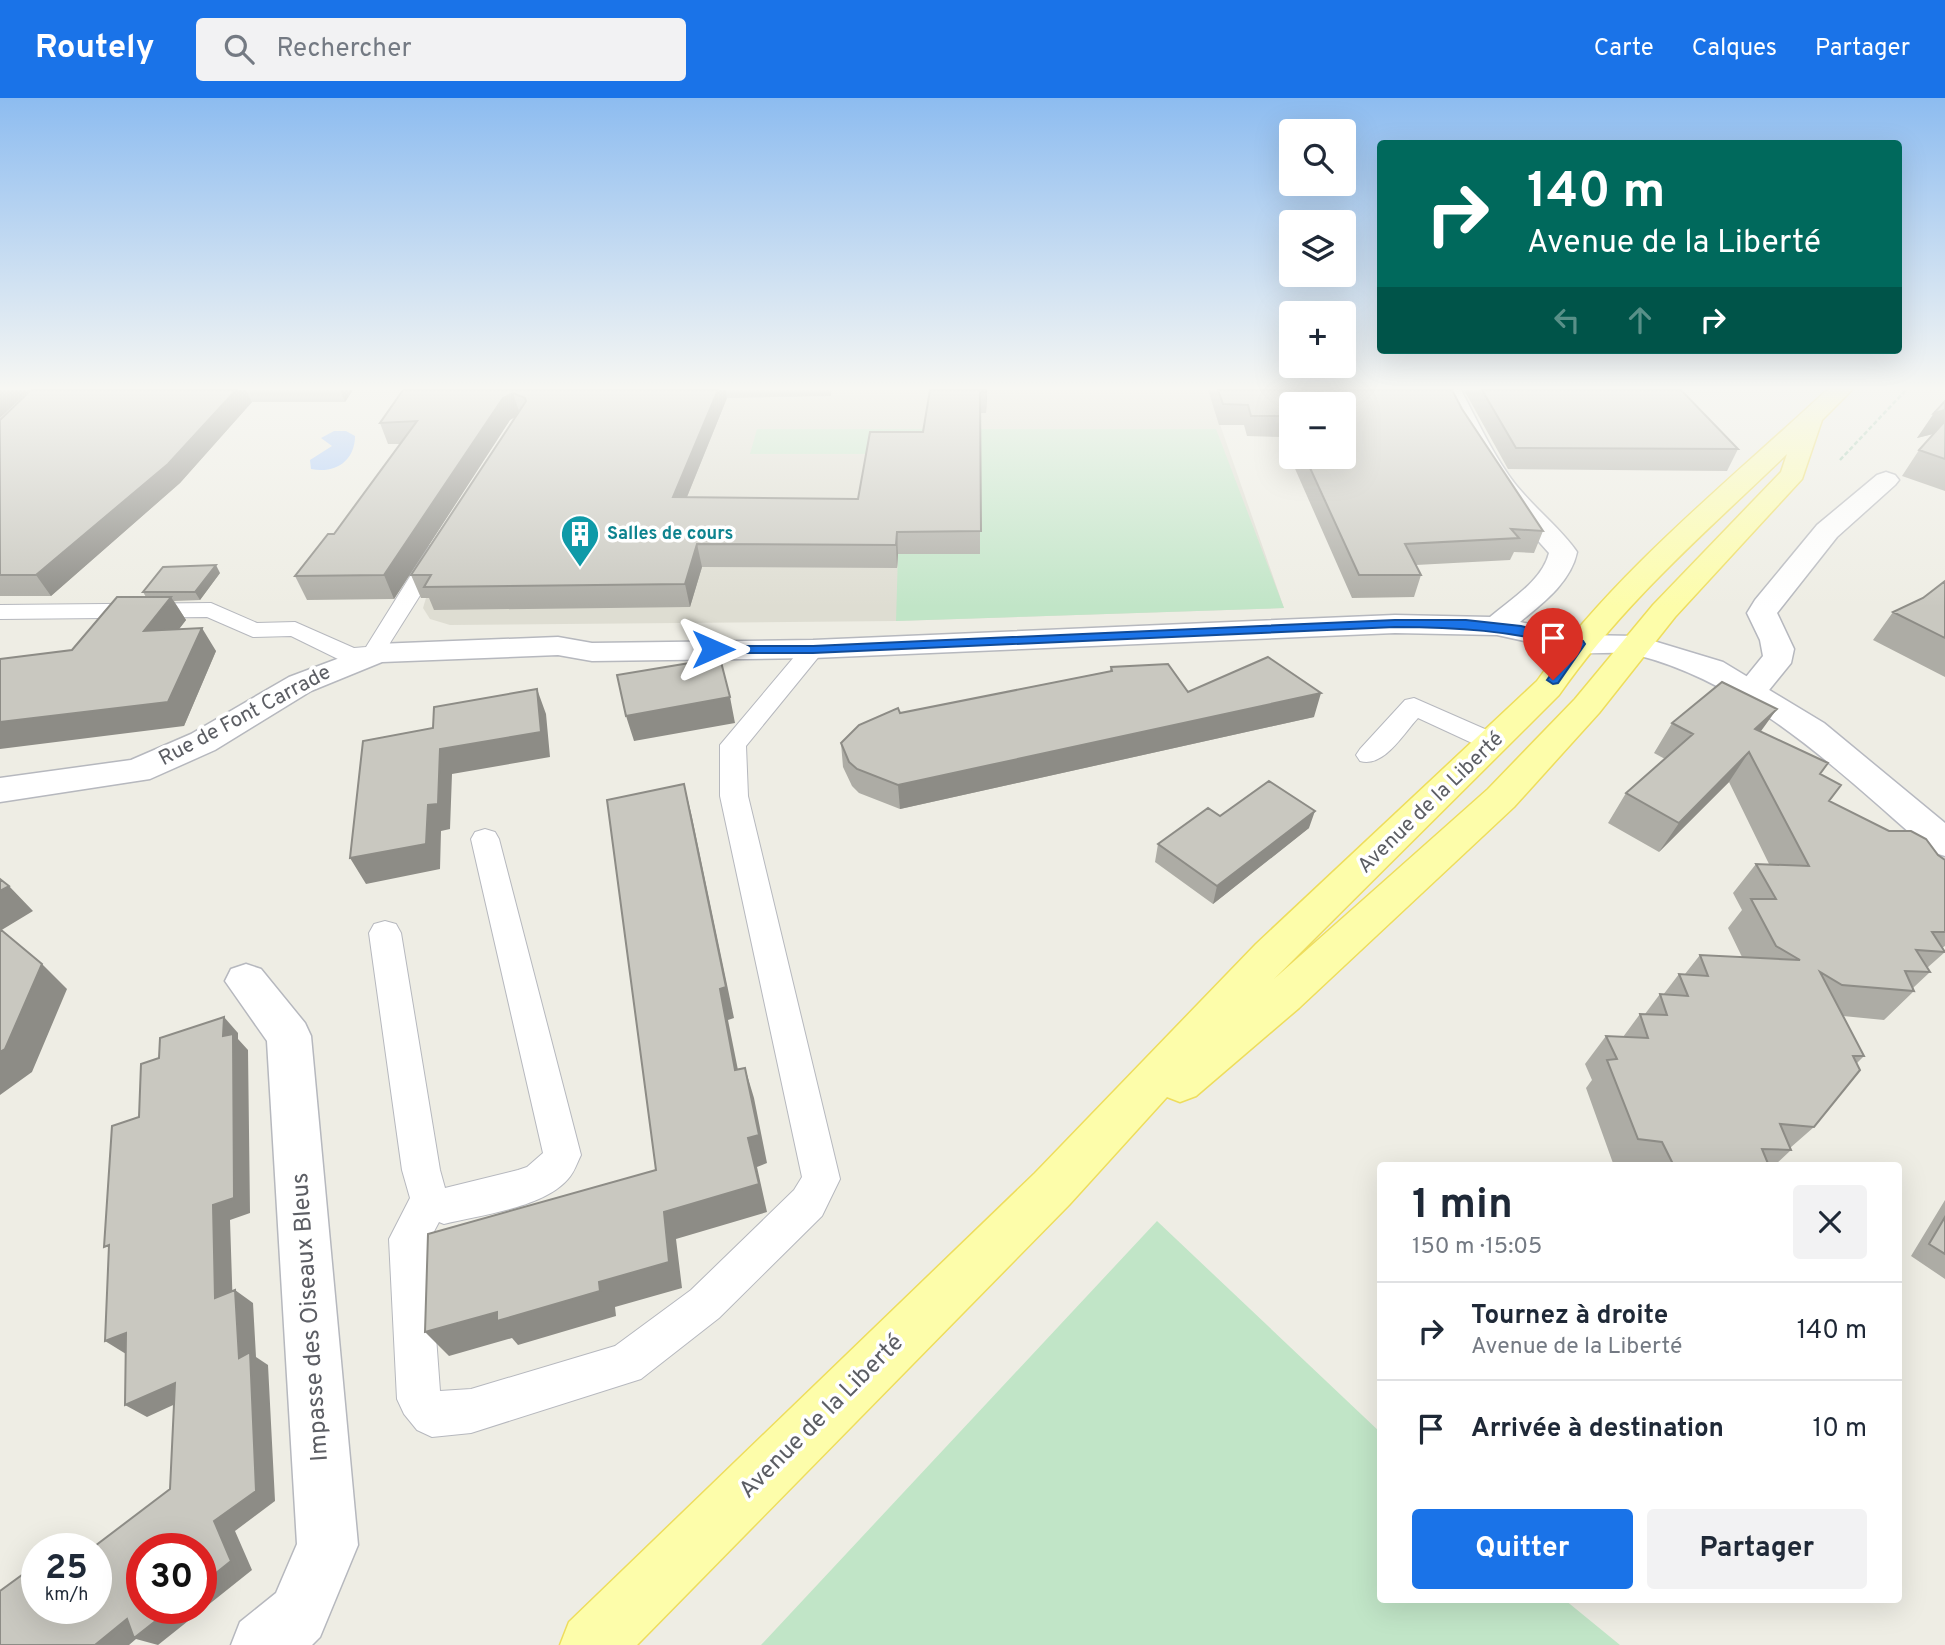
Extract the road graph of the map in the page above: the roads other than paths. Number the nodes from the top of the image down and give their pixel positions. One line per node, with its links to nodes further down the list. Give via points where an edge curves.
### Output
1 (1490, 462): 7 (street, via 1511,496 1563,552 1563,561 1550,579)
2 (1763, 462): 8 (main road, Avenue de la Liberté, via 1623,595)
3 (1797, 462): 9 (main road, Avenue de la Liberté, via 1793,474 1664,611)
4 (1886, 480): 12 (street, via 1827,531 1762,612 1781,650 1778,661)
5 (446, 537): 11 (lane, via 378,643)
6 (0, 612): 11 (lane, via 211,610 253,630 295,629 351,656)
7 (1497, 626): 8 (street, Rue de Font Carrade); 10 (street, Rue de Font Carrade, via 1395,624)
8 (1579, 644): 9 (street, Rue de Font Carrade); 13 (main road, Avenue de la Liberté, via 1548,688)
9 (1648, 647): 12 (street, Rue de Font Carrade, via 1712,669); 20 (main road, Avenue de la Liberté, via 1501,798 1304,977)
10 (813, 649): 11 (street, Rue de Font Carrade, via 592,652 558,646); 21 (lane, via 733,745 734,796 821,1179 808,1203 705,1304 626,1364 471,1411 432,1415 419,1399 409,1239)
11 (377, 653): 15 (street, Rue de Font Carrade, via 300,684 203,742 138,771)
12 (1749, 693): 17 (street, Rue de Font Carrade, via 1812,731)
13 (1494, 743): 14 (lane, via 1414,706); 20 (main road, Avenue de la Liberté, via 1271,955)
14 (1369, 755)
15 (0, 790)
16 (485, 839): 21 (lane, via 562,1155 540,1180 518,1188 444,1206)
17 (1945, 844)
18 (385, 933): 21 (lane, via 421,1170)
19 (246, 981): 22 (street, Impasse des Oiseaux Bleus, via 289,1036 328,1545 298,1615)
20 (1052, 1189): 23 (main road, Avenue de la Liberté)
21 (430, 1199)
22 (263, 1645)
23 (592, 1645)

